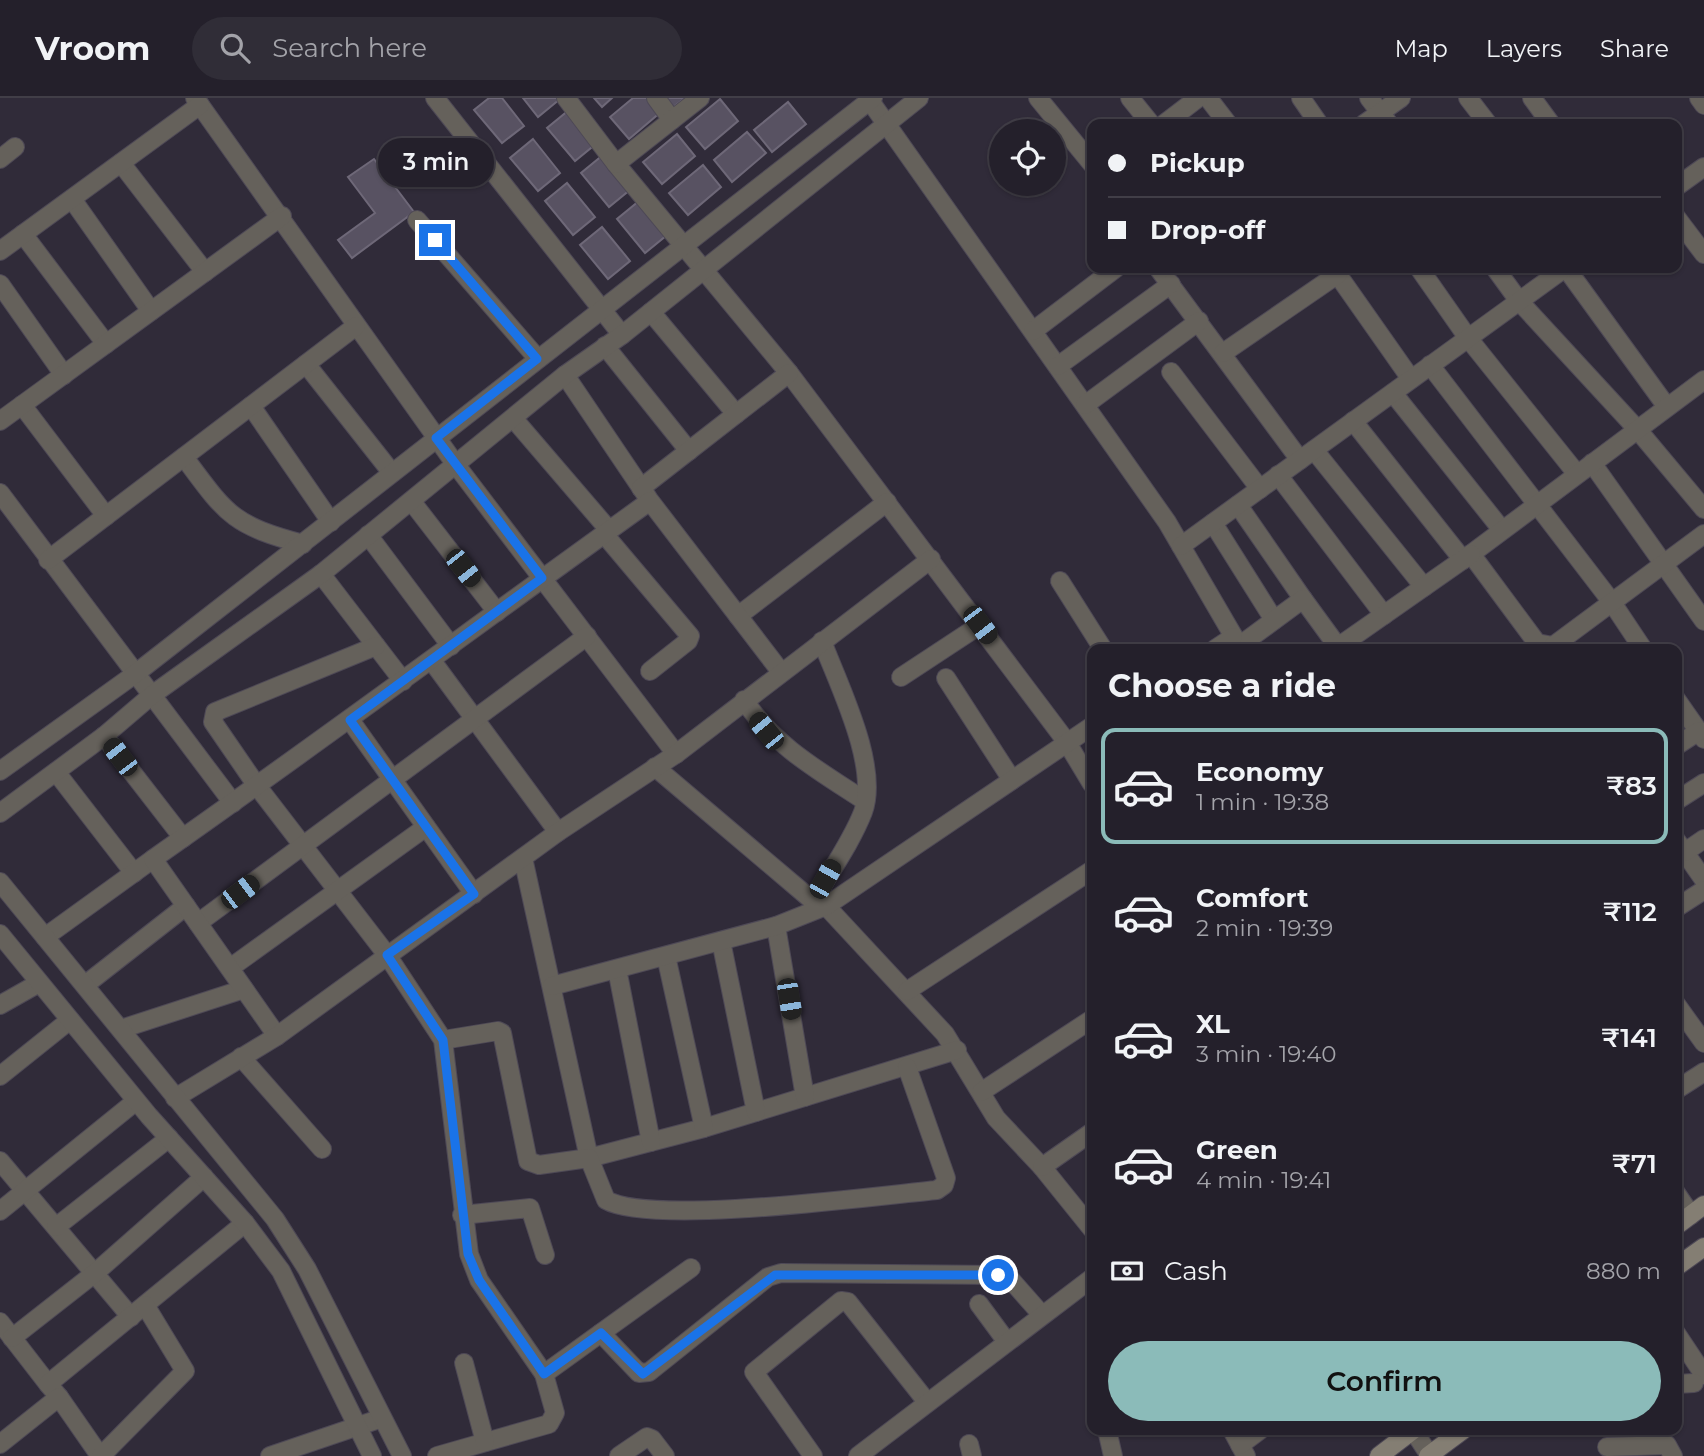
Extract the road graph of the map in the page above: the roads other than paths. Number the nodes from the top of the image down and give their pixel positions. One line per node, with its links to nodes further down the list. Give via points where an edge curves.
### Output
1 (435, 98): 55 (street)
2 (566, 98): 31 (street)
3 (656, 98): 25 (street)
4 (700, 98): 25 (street)
5 (919, 98): 26 (street)
6 (1038, 98): 28 (street)
7 (1130, 98): 19 (street)
8 (1198, 98): 20 (street)
9 (1208, 98): 21 (street)
10 (1301, 98): 22 (street)
11 (1401, 98): 18 (street)
12 (1468, 98): 23 (street)
13 (1532, 98): 24 (street)
14 (1699, 98): 17 (street)
15 (870, 99): 26 (street); 39 (street)
16 (198, 101): 30 (street); 35 (street)
17 (1704, 105)
18 (1380, 111)
19 (1147, 119)
20 (1171, 119)
21 (1224, 119)
22 (1316, 119)
23 (1484, 119)
24 (1547, 119)
25 (672, 120): 31 (street)
26 (886, 123): 42 (street); 60 (street)
27 (15, 147): 29 (street)
28 (1087, 158)
29 (0, 159)
30 (121, 163): 34 (street); 43 (street)
31 (616, 164): 39 (street)
32 (1704, 167): 33 (street)
33 (1682, 183)
34 (72, 199): 38 (street); 56 (street)
35 (282, 216): 43 (street); 59 (street)
36 (417, 220): 66 (street)
37 (1682, 225): 41 (street)
38 (23, 234): 40 (street); 63 (street)
39 (686, 246): 42 (street); 55 (street)
40 (0, 251)
41 (1704, 254)
42 (705, 269): 57 (street); 71 (street)
43 (205, 272): 56 (street)
44 (1109, 273): 60 (street)
45 (1162, 273): 53 (street)
46 (1332, 273): 65 (street)
47 (1336, 273): 74 (street)
48 (1422, 273): 62 (street)
49 (1499, 273): 54 (street)
50 (1558, 273): 54 (street)
51 (1569, 273): 80 (street)
52 (0, 284): 72 (street)
53 (1171, 284): 58 (street); 69 (street)
54 (1519, 301): 62 (street); 85 (street)
55 (601, 310): 61 (street); 66 (street)
56 (151, 312): 63 (street)
57 (651, 312): 61 (street); 81 (street)
58 (1199, 321): 65 (street); 78 (street)
59 (356, 326): 67 (street); 86 (street)
60 (1033, 331): 69 (street)
61 (622, 335): 64 (street)
62 (1468, 338): 68 (street); 93 (street)
63 (106, 344): 72 (street)
64 (605, 346): 73 (street); 87 (street)
65 (1223, 353): 88 (street)
66 (537, 359): 86 (street)
67 (306, 364): 79 (street); 92 (street)
68 (1430, 365): 74 (street); 100 (street)
69 (1058, 366): 78 (street)
70 (1171, 372): 95 (street)
71 (789, 373): 81 (street); 99 (street)
72 (64, 375): 77 (street)
73 (565, 375): 82 (street); 97 (street)
74 (1411, 379): 76 (street)
75 (1701, 387): 80 (street)
76 (1393, 393): 84 (street); 106 (street)
77 (22, 405): 83 (street); 103 (street)
78 (1085, 405): 111 (street)
79 (251, 406): 89 (street); 104 (street)
80 (1667, 407): 85 (street)
81 (736, 414): 87 (street)
82 (513, 418): 91 (street); 107 (street)
83 (0, 421)
84 (1353, 421): 88 (street); 112 (street)
85 (1637, 429): 90 (street); 102 (street)
86 (436, 438): 91 (street); 92 (street)
87 (689, 451): 97 (street)
88 (1307, 455): 94 (street); 119 (street)
89 (184, 457): 103 (street); 110 (street, via 230,515 266,534)
90 (1592, 463): 93 (street); 115 (street)
91 (456, 465): 98 (street); 117 (street)
92 (392, 472): 104 (street)
93 (1577, 474): 100 (street)
94 (1278, 475): 95 (street); 123 (street)
95 (1260, 489): 101 (street)
96 (0, 493): 114 (street)
97 (645, 495): 107 (street); 124 (street)
98 (412, 502): 109 (street); 122 (street)
99 (887, 502): 113 (street); 124 (street)
100 (1538, 503): 106 (street); 121 (street)
101 (1238, 505): 105 (street); 120 (street)
102 (1704, 509)
103 (106, 516): 114 (street)
104 (331, 522): 110 (street)
105 (1213, 523): 111 (street); 125 (street)
106 (1502, 530): 112 (street)
107 (607, 532): 117 (street); 140 (street, via 690,636)
108 (1704, 534): 115 (street)
109 (368, 536): 116 (street); 138 (street)
110 (303, 544): 142 (street)
111 (1181, 547): 131 (street)
112 (1467, 557): 119 (street); 134 (street)
113 (931, 559): 127 (street); 129 (street)
114 (48, 560): 142 (street)
115 (1665, 564): 121 (street); 126 (street)
116 (321, 574): 137 (street); 146 (street)
117 (542, 578): 122 (street); 128 (street)
118 (1060, 582): 130 (street)
119 (1424, 587): 123 (street)
120 (1303, 599): 125 (street); 132 (street)
121 (1611, 601): 135 (street); 136 (street)
122 (497, 612): 138 (street)
123 (1384, 615): 133 (street)
124 (738, 616): 141 (street)
125 (1274, 620): 131 (street)
126 (1704, 621)
127 (980, 625): 143 (street); 154 (street)
128 (587, 636): 150 (street); 157 (street)
129 (822, 641): 141 (street); 167 (street, via 860,745)
130 (1100, 644)
131 (1238, 644)
132 (1333, 644)
133 (1342, 644)
134 (1542, 644)
135 (1559, 644)
136 (1640, 644)
137 (376, 646): 145 (street); 165 (street, via 215,712 215,726)
138 (451, 646): 139 (street)
139 (432, 661): 145 (street); 150 (street)
140 (650, 671)
141 (781, 672): 147 (street)
142 (135, 674): 146 (street); 151 (street)
143 (901, 677)
144 (947, 678): 163 (street)
145 (403, 681): 149 (street)
146 (152, 695): 155 (street); 168 (street)
147 (744, 700): 157 (street); 167 (street, via 783,746)
148 (1682, 708): 153 (street)
149 (350, 720): 162 (street); 165 (street)
150 (475, 720): 162 (street); 171 (street)
151 (69, 722): 155 (street); 159 (street)
152 (1087, 729): 154 (street)
153 (1701, 735): 156 (street)
154 (1066, 741): 161 (street); 163 (street)
155 (97, 742): 160 (street); 172 (street)
156 (1682, 743)
157 (676, 754): 158 (street)
158 (655, 767): 171 (street); 186 (street)
159 (0, 772)
160 (56, 772): 169 (street); 179 (street)
161 (1087, 776)
162 (392, 779): 170 (street); 174 (street)
163 (1012, 780): 186 (street)
164 (1704, 783): 166 (street)
165 (257, 786): 168 (street); 174 (street)
166 (1682, 797)
167 (865, 801): 186 (street)
168 (233, 803): 172 (street)
169 (0, 813)
170 (426, 827): 183 (street); 185 (street)
171 (558, 832): 177 (street)
172 (183, 838): 178 (street)
173 (1704, 839): 175 (street)
174 (302, 845): 183 (street); 189 (street)
175 (1682, 846)
176 (1682, 847): 181 (street)
177 (523, 858): 185 (street); 200 (street)
178 (153, 859): 179 (street); 188 (street)
179 (134, 873): 192 (street)
180 (1087, 873): 202 (street)
181 (1704, 880)
182 (0, 882): 192 (street)
183 (337, 890): 194 (street); 196 (street)
184 (1704, 890): 187 (street)
185 (474, 894): 194 (street)
186 (819, 904): 190 (street); 202 (street)
187 (1682, 904)
188 (186, 906): 189 (street); 199 (street)
189 (198, 923): 196 (street)
190 (776, 926): 193 (street); 218 (street)
191 (0, 934): 198 (street)
192 (45, 937): 199 (street)
193 (721, 941): 195 (street); 221 (street)
194 (387, 955): 208 (street); 209 (street)
195 (666, 956): 197 (street); 222 (street)
196 (230, 968): 201 (street)
197 (617, 969): 200 (street); 225 (street)
198 (39, 983): 203 (street); 205 (street)
199 (85, 985): 207 (street)
200 (552, 986): 227 (street)
201 (244, 989): 207 (street); 208 (street)
202 (906, 991): 211 (street)
203 (0, 1005)
204 (1682, 1012): 210 (street)
205 (70, 1020): 215 (street); 220 (street)
206 (1087, 1022): 217 (street)
207 (121, 1030): 219 (street)
208 (276, 1036): 212 (street)
209 (443, 1040): 227 (street, via 502,1033 528,1161 539,1165); 235 (street)
210 (1704, 1043)
211 (957, 1050): 213 (street); 217 (street)
212 (241, 1057): 219 (street); 226 (street)
213 (907, 1067): 218 (street); 227 (street, via 947,1178 937,1190 690,1210 628,1207 606,1200)
214 (1704, 1072): 216 (street)
215 (0, 1076)
216 (1682, 1086)
217 (981, 1092): 229 (street, via 996,1118)
218 (805, 1097): 221 (street)
219 (175, 1098): 259 (street, via 290,1241)
220 (136, 1101): 224 (street); 231 (street)
221 (756, 1112): 222 (street)
222 (704, 1128): 225 (street)
223 (1087, 1136): 229 (street)
224 (169, 1138): 230 (street); 239 (street)
225 (651, 1142): 227 (street)
226 (322, 1149)
227 (589, 1158)
228 (0, 1161): 231 (street)
229 (1042, 1167): 238 (street)
230 (204, 1177): 237 (street); 244 (street)
231 (25, 1192): 234 (street); 239 (street)
232 (1682, 1198): 233 (street)
233 (1698, 1210): 236 (main road)
234 (0, 1211)
235 (462, 1215): 241 (street, via 530,1208); 255 (street, via 468,1254 479,1280)
236 (1682, 1222)
237 (245, 1223): 247 (street); 260 (street, via 297,1298)
238 (1087, 1223)
239 (56, 1227): 244 (street)
240 (1704, 1247): 242 (main road)
241 (545, 1255)
242 (1682, 1263)
243 (691, 1268): 250 (street)
244 (94, 1273): 247 (street); 251 (street)
245 (1087, 1282): 248 (street)
246 (979, 1304): 252 (street)
247 (138, 1311): 257 (street); 268 (street, via 185,1371)
248 (1042, 1315): 250 (street, via 1012,1281 998,1275 781,1273 768,1278 649,1372 639,1373); 252 (street)
249 (0, 1322): 251 (street)
250 (601, 1333): 255 (street)
251 (12, 1338): 257 (street)
252 (1007, 1342): 258 (street)
253 (1682, 1352): 256 (street)
254 (464, 1363): 266 (street)
255 (544, 1374): 266 (street, via 554,1420)
256 (1691, 1381)
257 (53, 1390): 265 (street); 268 (street)
258 (927, 1402): 275 (street, via 848,1301 841,1301 754,1372); 276 (street)
259 (382, 1418): 260 (street); 271 (street)
260 (357, 1427): 269 (street); 270 (street)
261 (1108, 1435): 277 (street)
262 (1406, 1435): 278 (main road)
263 (1416, 1435): 279 (street)
264 (1457, 1435): 279 (main road)
265 (1, 1441)
266 (485, 1442): 272 (street)
267 (1607, 1444): 280 (street, via 1667,1445)
268 (101, 1456)
269 (270, 1456)
270 (372, 1456)
271 (402, 1456)
272 (437, 1456)
273 (619, 1456): 274 (street, via 647,1437)
274 (665, 1456)
275 (813, 1456)
276 (858, 1456)
277 (1113, 1456)
278 (1379, 1456)
279 (1430, 1456)
280 (1673, 1456)

